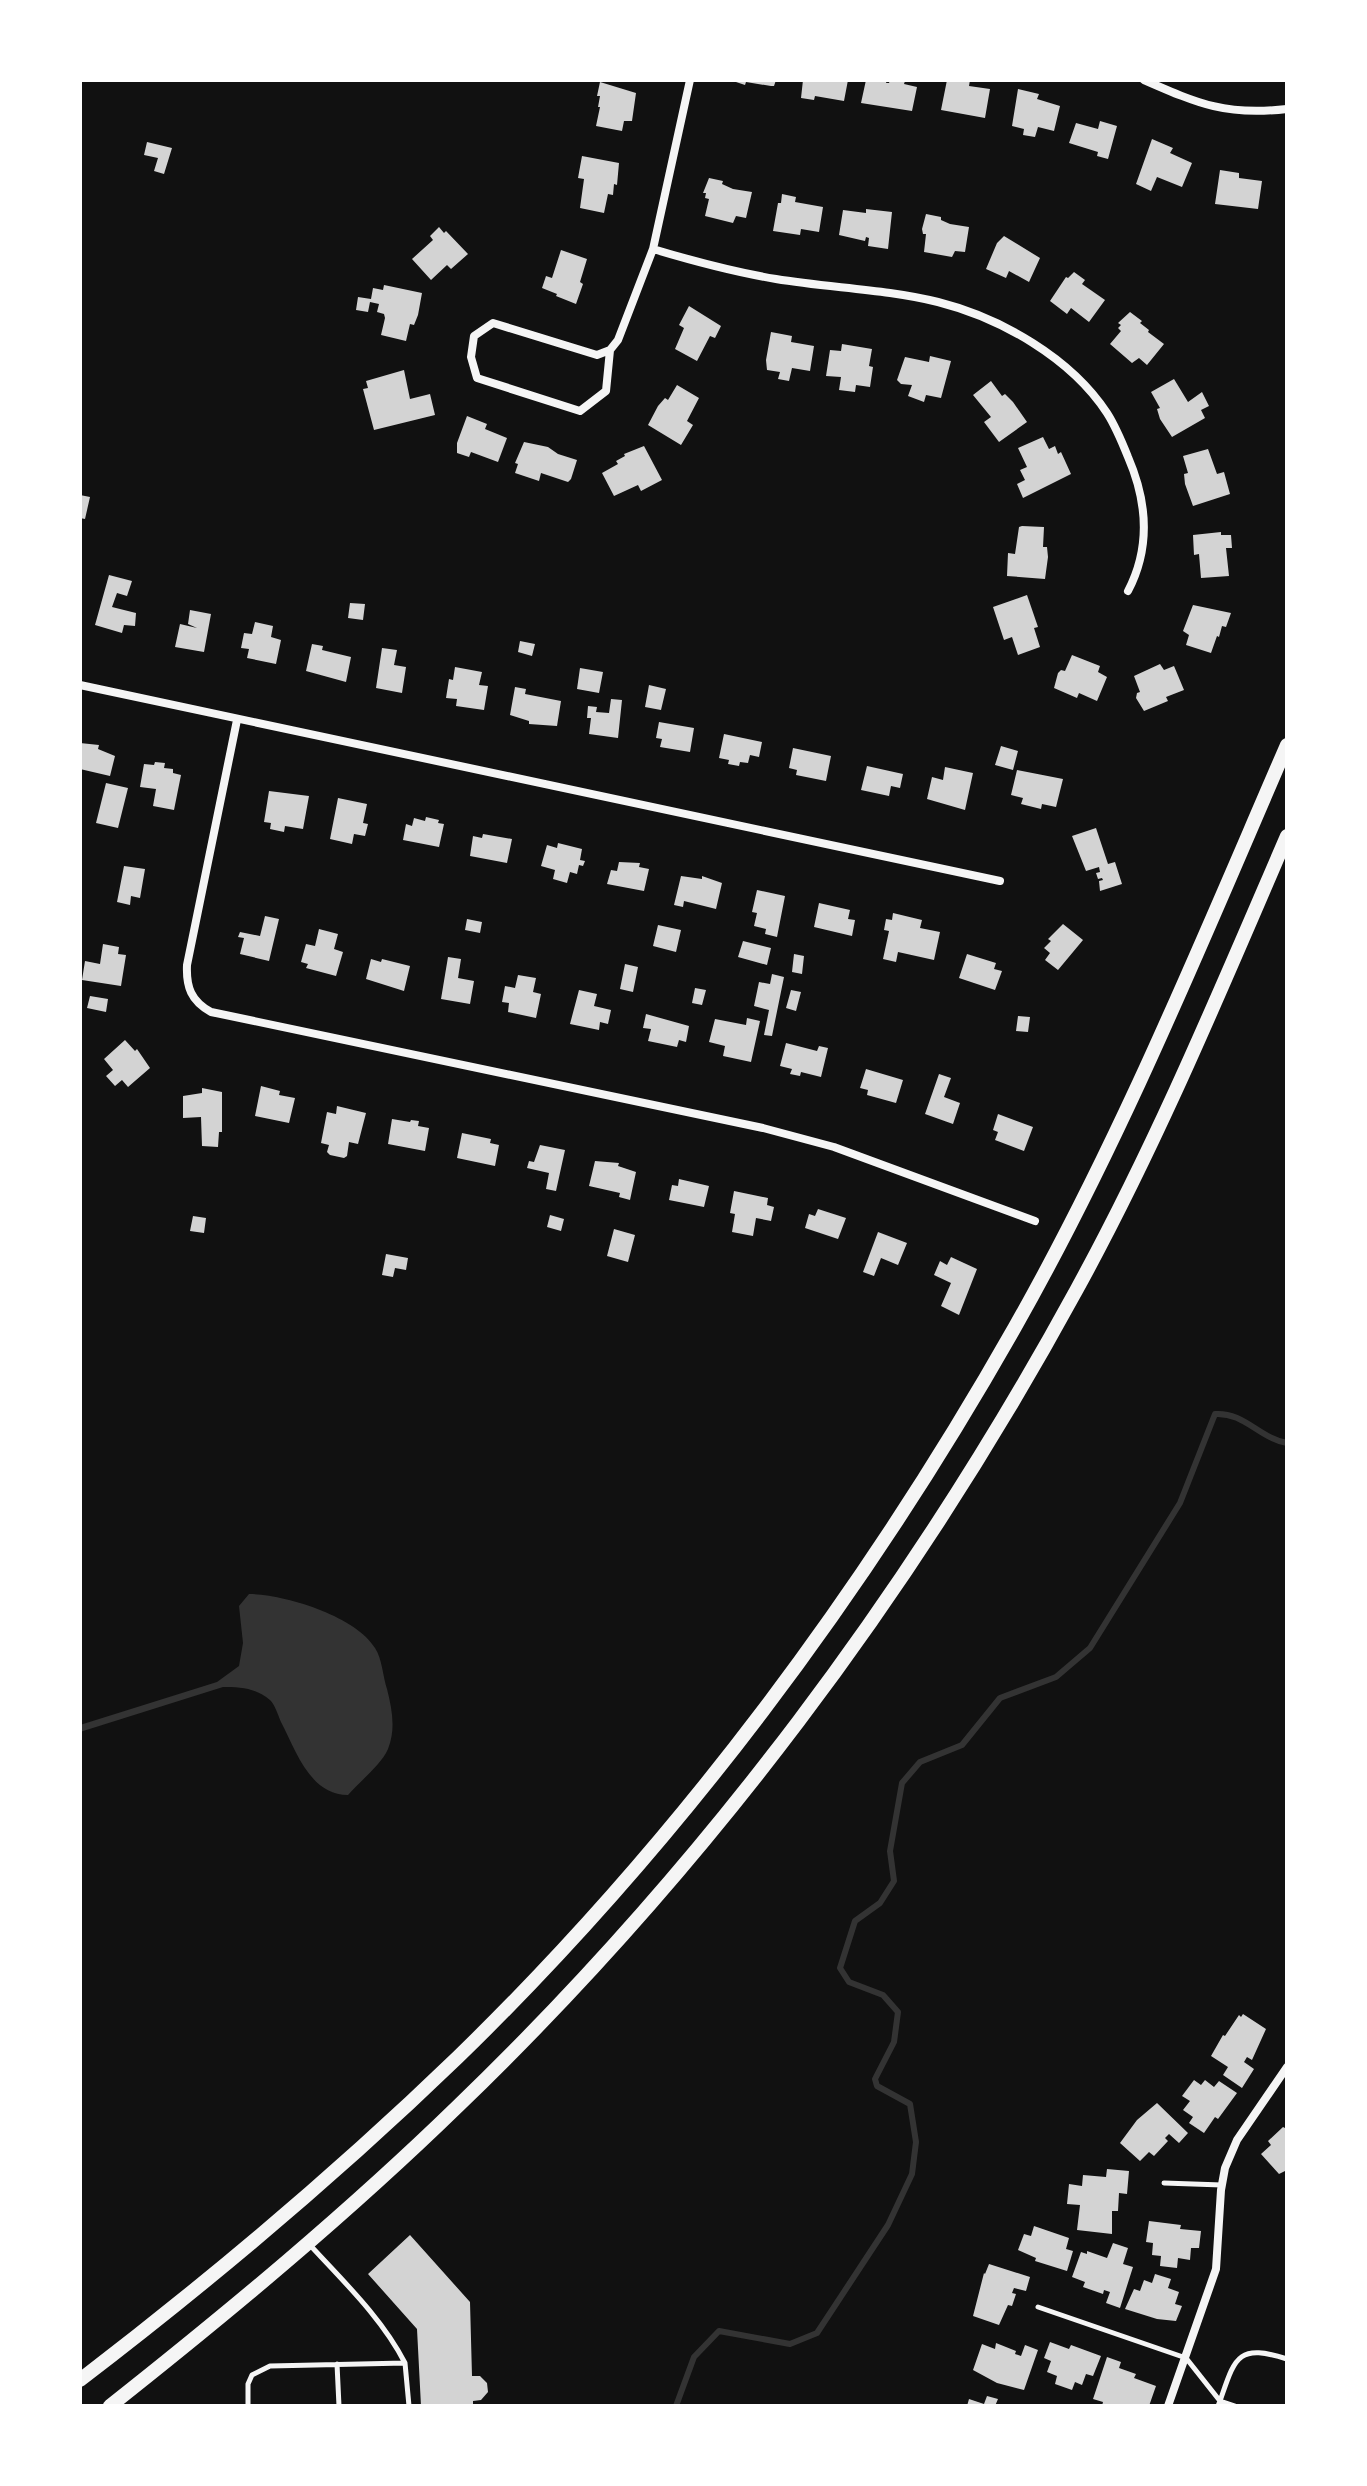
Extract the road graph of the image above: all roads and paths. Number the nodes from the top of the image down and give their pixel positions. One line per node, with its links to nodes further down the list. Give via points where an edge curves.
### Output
1 (690, 80): 4 (street)
2 (1144, 80): 3 (street, via 1198,104 1236,111)
3 (1287, 109)
4 (653, 249): 5 (street); 6 (street, via 777,279 937,301 988,319 1037,347 1106,412 1130,461 1139,487 1145,544)
5 (610, 350): 5 (street, via 597,355 493,323 474,336 471,357 477,378 580,411 606,391)
6 (1128, 591)
7 (80, 685): 8 (street)
8 (237, 720): 11 (street); 12 (street, via 187,965 191,996 200,1006 763,1128 834,1147)
9 (1287, 745): 22 (main road, via 1149,1063 1015,1327 946,1444 779,1688 629,1873 461,2054 264,2235)
10 (1287, 836): 16 (main road, via 1195,1049 1078,1286 970,1472 846,1656 757,1775 596,1965 459,2106)
11 (1000, 881)
12 (1035, 1221)
13 (1287, 2067): 15 (street, via 1237,2140)
14 (1164, 2183): 15 (lane)
15 (1222, 2185): 18 (street, via 1216,2269)
16 (308, 2243): 20 (lane, via 344,2281); 24 (main road)
17 (1038, 2307): 18 (lane)
18 (1186, 2358): 23 (lane); 28 (street)
19 (1287, 2359): 23 (lane, via 1266,2352 1244,2353 1232,2364)
20 (405, 2363): 21 (lane); 27 (lane)
21 (337, 2364): 25 (lane, via 258,2371 248,2384); 26 (lane)
22 (80, 2380)
23 (1219, 2403): 29 (lane)
24 (110, 2406)
25 (248, 2406)
26 (339, 2406)
27 (409, 2406)
28 (1168, 2406)
29 (1235, 2406)

